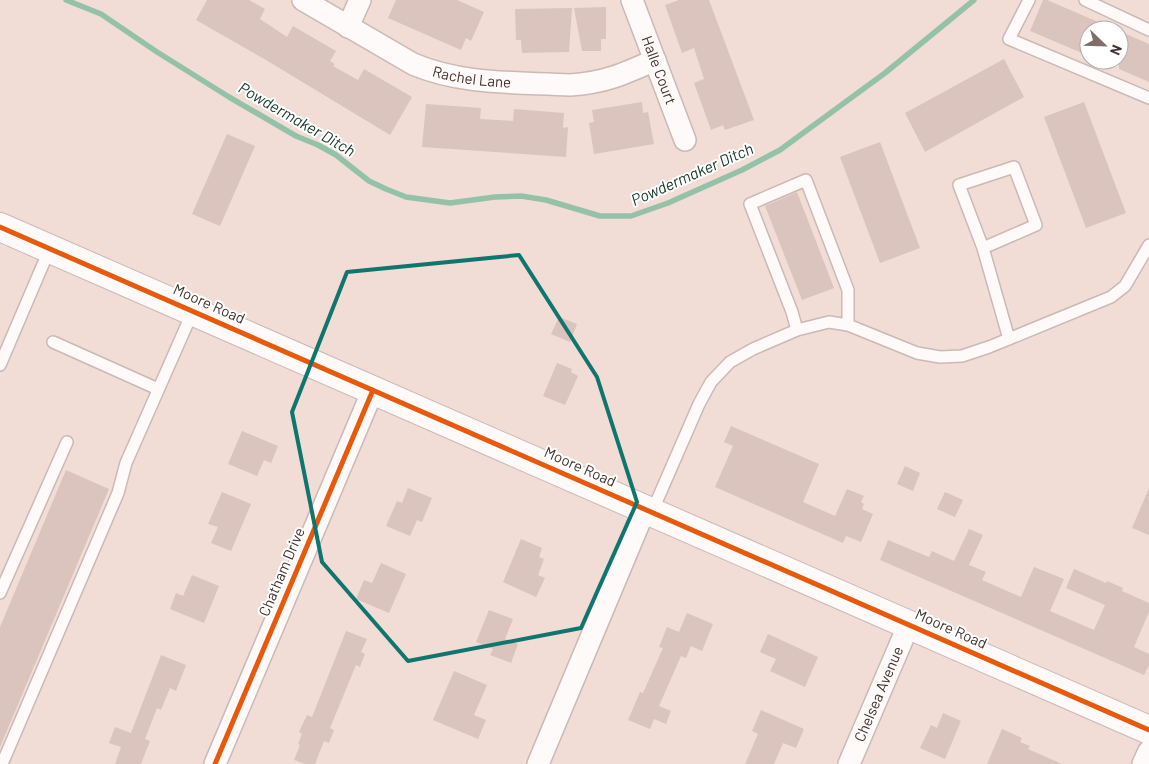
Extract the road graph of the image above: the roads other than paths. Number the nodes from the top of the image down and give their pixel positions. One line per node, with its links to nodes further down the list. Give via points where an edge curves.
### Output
1 (302, 0): 6 (street, Rachel Lane)
2 (360, 0): 6 (street)
3 (632, 0): 8 (street, Halle Court)
4 (1029, 0): 9 (lane, via 1009,39)
5 (1085, 0): 7 (lane)
6 (348, 27): 8 (street, Rachel Lane, via 429,71 474,80 570,85 590,83 618,77)
7 (1149, 30)
8 (655, 60): 10 (street, Halle Court)
9 (1149, 98)
10 (686, 140)
11 (0, 227): 13 (street, Moore Road)
12 (1149, 245): 18 (lane, via 1125,286 1110,297)
13 (50, 248): 15 (street, Moore Road); 20 (lane)
14 (983, 248): 14 (lane, via 959,185 1014,167 1036,225); 18 (lane)
15 (193, 311): 21 (lane); 22 (street, Moore Road)
16 (848, 325): 17 (lane, via 829,322); 17 (lane, via 848,290 806,180 750,204); 18 (lane, via 917,352 940,357 962,356)
17 (797, 330): 24 (lane, via 730,362 711,382)
18 (1009, 339)
19 (53, 342): 21 (lane)
20 (0, 365)
21 (158, 389): 29 (lane, via 126,463 118,492)
22 (373, 390): 24 (street, Moore Road); 30 (street, Chatham Drive)
23 (66, 442): 25 (lane)
24 (649, 510): 26 (street, Moore Road); 31 (street)
25 (0, 593)
26 (909, 624): 27 (street, Moore Road); 32 (street, Chelsea Avenue)
27 (1149, 730)
28 (1149, 751): 33 (street)
29 (2, 764)
30 (215, 764)
31 (538, 764)
32 (849, 764)
33 (1143, 764)

